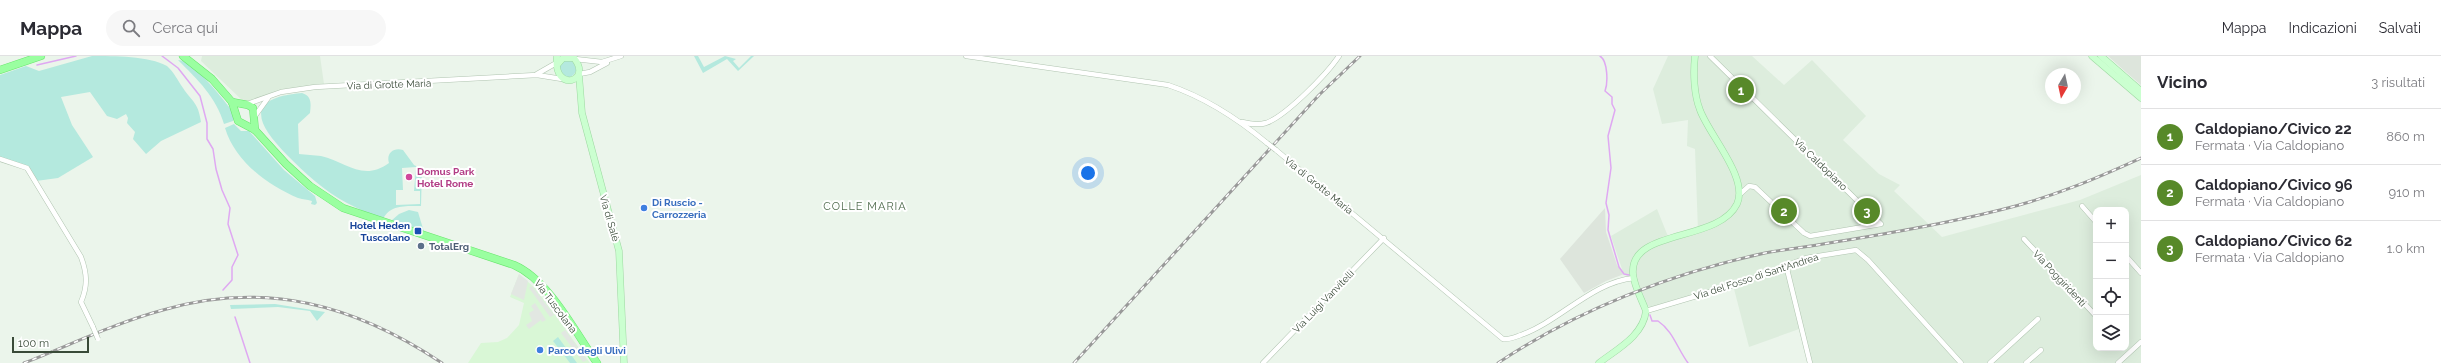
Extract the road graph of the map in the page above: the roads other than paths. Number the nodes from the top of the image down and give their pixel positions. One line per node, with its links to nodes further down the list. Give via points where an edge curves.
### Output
1 (41, 56): 13 (main road)
2 (183, 56): 20 (main road, via 212,79)
3 (621, 56): 11 (street)
4 (966, 56): 24 (street, Via di Grotte Maria, via 1164,84 1186,92)
5 (1339, 56): 24 (street, via 1314,84 1277,117 1261,124)
6 (1695, 56): 28 (main road, via 1699,108 1707,127 1730,164)
7 (1710, 56): 28 (street, Via Caldopiano, via 1881,224 1810,236 1755,186 1749,186)
8 (2092, 56): 19 (main road)
9 (2101, 56): 17 (main road)
10 (574, 58): 11 (street, via 596,62); 12 (main road, via 566,57); 15 (main road, via 580,64)
11 (612, 60): 15 (street)
12 (557, 62): 14 (street, Via di Grotte Maria); 16 (main road)
13 (0, 70)
14 (533, 75): 16 (street, Via di Grotte Maria); 18 (street, Via di Grotte Maria, via 311,88 282,91)
15 (579, 76): 16 (main road, via 569,81); 45 (main road, Via di Salè, via 582,113 619,252)
16 (562, 79)
17 (2141, 91)
18 (269, 96): 21 (street, Via di Grotte Maria); 23 (street)
19 (2141, 98)
20 (232, 102): 21 (main road); 22 (main road)
21 (246, 104): 22 (main road); 23 (main road, via 253,108)
22 (236, 112): 25 (main road, via 237,119)
23 (255, 116): 25 (main road, via 251,122); 26 (main road)
24 (1240, 121): 31 (street, Via di Grotte Maria, bridge)
25 (243, 124): 26 (main road)
26 (255, 130): 44 (main road, Via Tuscolana, via 299,177 337,205 362,216 526,271 553,301)
27 (0, 159): 40 (street, bridge, via 28,168 81,257 86,270 86,291 81,302)
28 (1739, 195): 36 (main road, via 1734,210 1720,223 1643,249 1634,264)
29 (2082, 206): 30 (street)
30 (2093, 219)
31 (1384, 238): 36 (street, Via di Grotte Maria, via 1504,339 1542,326 1598,289); 46 (street, Via Luigi Vanvitelli)
32 (2024, 239): 38 (street, Via Poggiridenti)
33 (2129, 259): 35 (street)
34 (1786, 265): 37 (street, Via del Fosso di Sant'Andrea, via 1747,281); 48 (street); 49 (street, Via del Fosso di Sant'Andrea, via 1820,254 1858,250)
35 (2141, 273)
36 (1634, 278): 37 (main road)
37 (1646, 311): 47 (main road, via 1640,329)
38 (2095, 315)
39 (2038, 319): 50 (street)
40 (98, 339)
41 (2141, 342): 43 (street)
42 (2041, 350): 51 (street)
43 (2130, 352): 52 (street)
44 (597, 363)
45 (624, 363)
46 (1263, 363)
47 (1599, 363)
48 (1810, 363)
49 (1961, 363)
50 (1990, 363)
51 (2026, 363)
52 (2118, 363)

